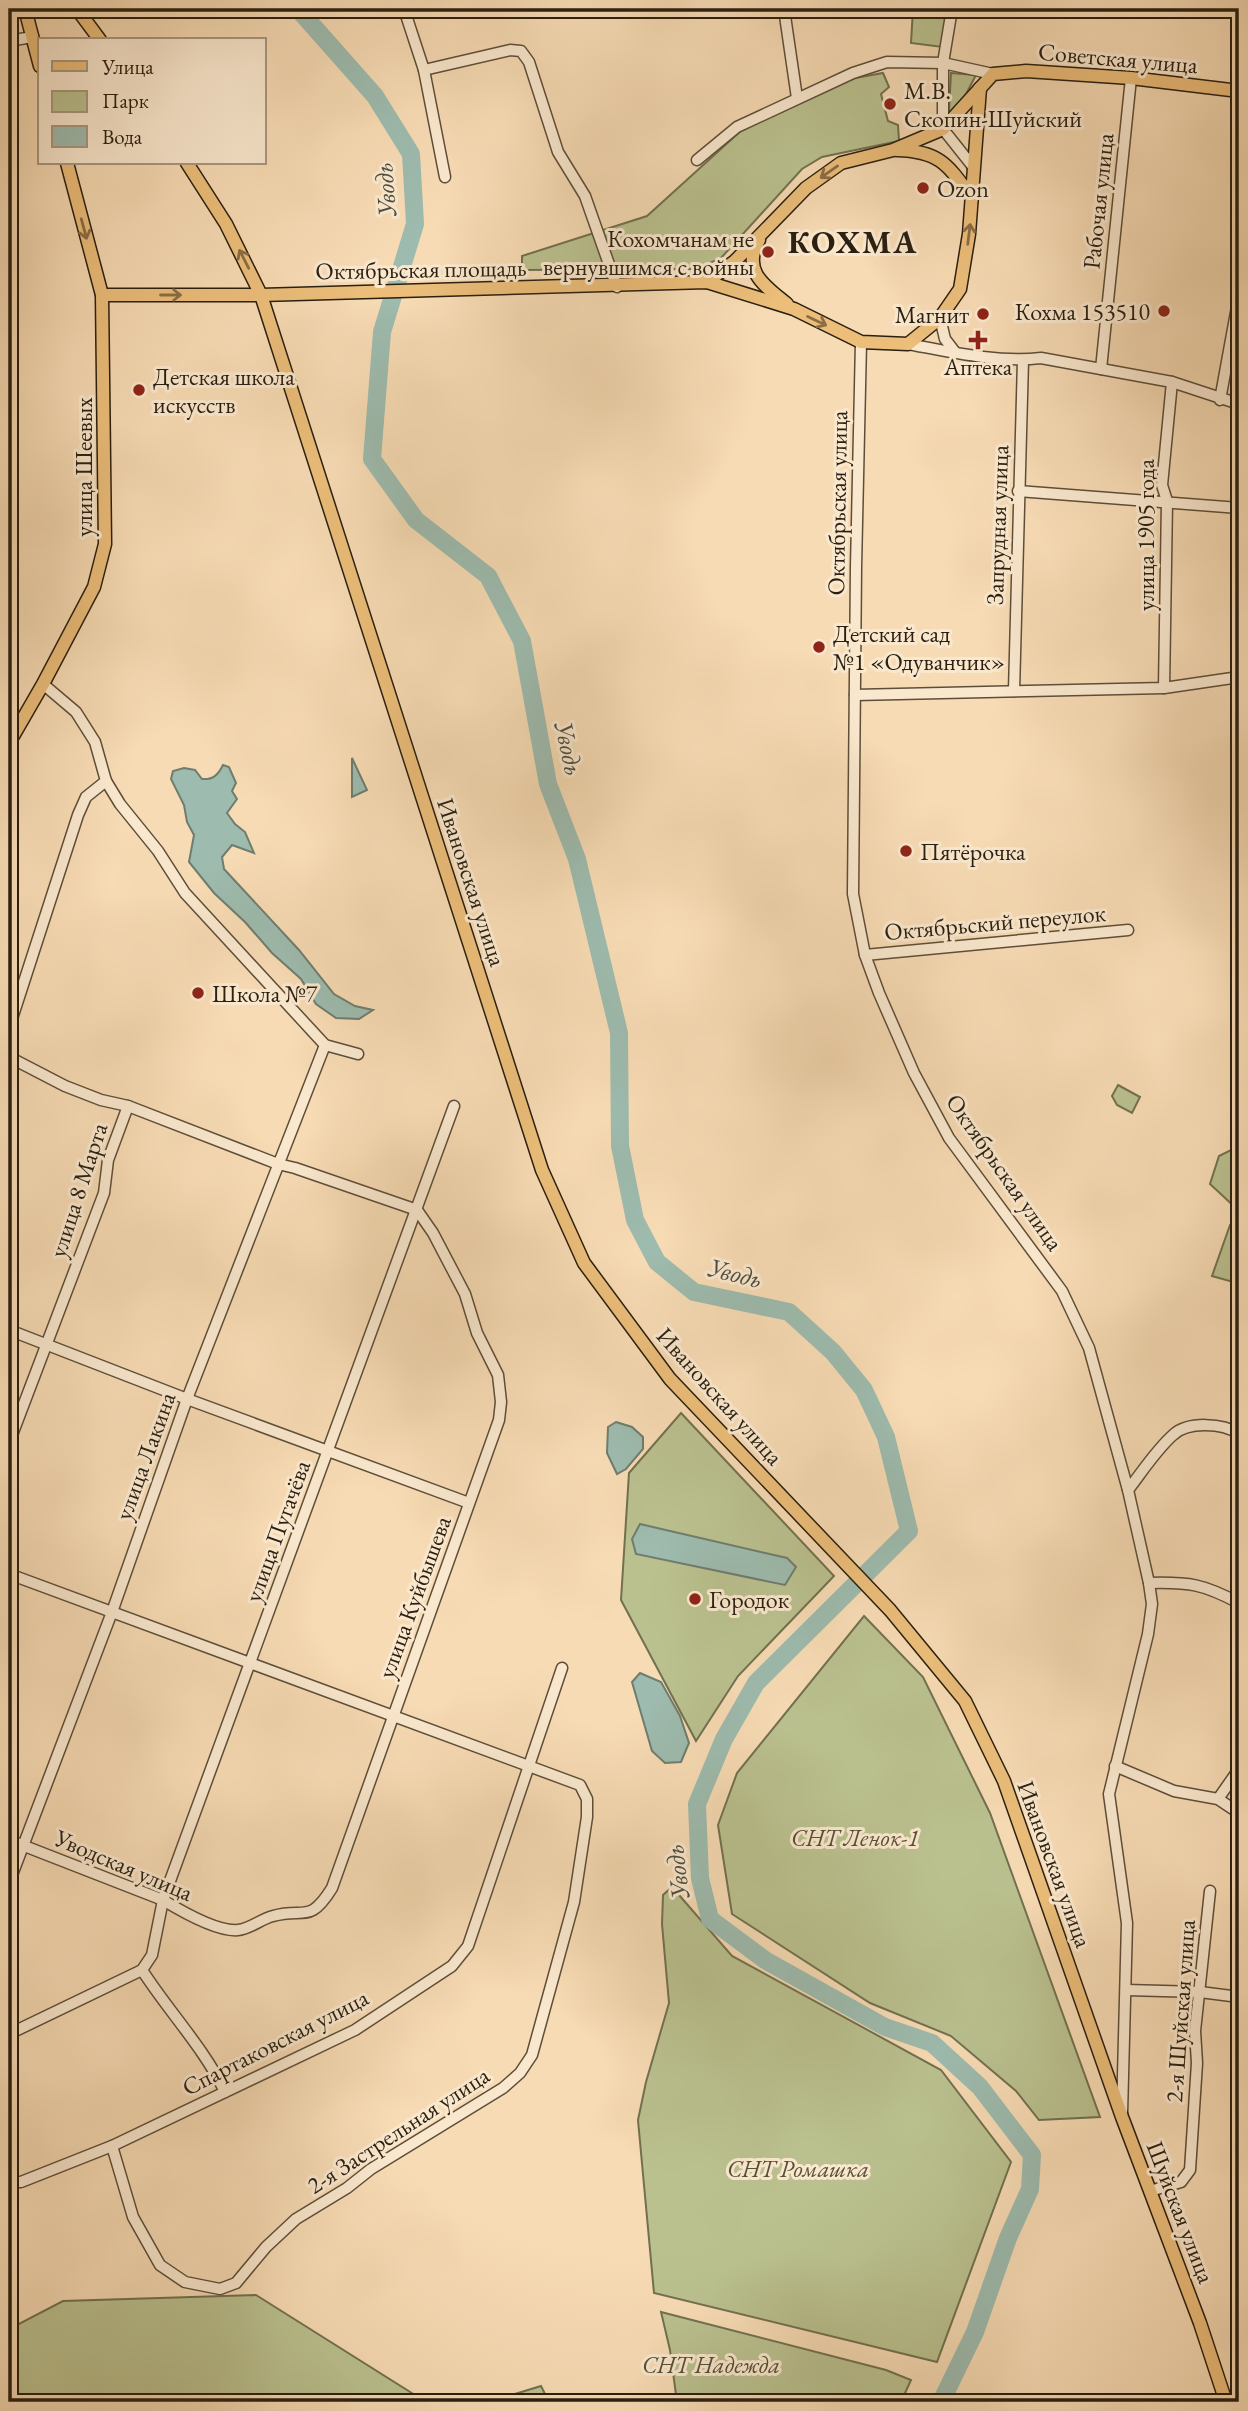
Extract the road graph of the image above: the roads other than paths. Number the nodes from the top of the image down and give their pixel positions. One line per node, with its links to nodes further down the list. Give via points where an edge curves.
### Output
1 (25, 9): 6 (main road)
2 (77, 9): 7 (main road)
3 (404, 9): 11 (street)
4 (784, 9): 16 (street)
5 (952, 9): 10 (street)
6 (32, 37): 8 (street); 9 (main road)
7 (99, 38)
8 (9, 41)
9 (38, 59)
10 (943, 63): 12 (street, Советская улица); 16 (street, Советская улица, via 887,62); 17 (street)
11 (424, 71): 23 (street); 27 (street, via 521,51 529,62 558,152 585,196)
12 (993, 74): 13 (main road, Советская улица, via 1026,71); 14 (main road)
13 (1131, 78): 15 (main road, Советская улица); 37 (street, Рабочая улица)
14 (980, 88): 17 (main road); 22 (main road)
15 (1239, 91)
16 (797, 98): 19 (street, Советская улица, via 737,127)
17 (943, 129): 18 (main road); 22 (street)
18 (893, 150): 24 (main road, via 922,151 940,160); 25 (main road, one-way to 25, via 841,163 806,188)
19 (697, 160)
20 (66, 164): 28 (main road, one-way to 28)
21 (188, 164): 29 (main road, Ивановская улица, one-way to 21, via 226,224)
22 (974, 168): 24 (main road)
23 (445, 177)
24 (972, 198): 32 (main road, one-way to 24, via 960,289)
25 (762, 234): 26 (main road); 31 (main road, via 751,261 754,271 760,282)
26 (707, 282): 27 (main road, Октябрьская площадь); 31 (main road)
27 (617, 287): 29 (main road, Октябрьская площадь)
28 (102, 295): 29 (main road, Октябрьская площадь, one-way to 29); 45 (main road, улица Шеевых, via 105,544 94,587)
29 (261, 295): 93 (main road, Ивановская улица, via 547,1181 584,1263 670,1379 890,1610 965,1701 1004,1781)
30 (1239, 296): 39 (street)
31 (794, 309): 33 (main road, one-way to 33)
32 (940, 318): 34 (main road); 35 (street, via 945,339)
33 (861, 342): 34 (main road); 48 (street, Октябрьская улица)
34 (908, 344): 35 (street)
35 (955, 352): 36 (street)
36 (1023, 360): 37 (street, via 1041,358); 41 (street, Запрудная улица)
37 (1101, 369): 38 (street)
38 (1172, 382): 39 (street); 42 (street, улица 1905 года, via 1162,485)
39 (1220, 400): 40 (street)
40 (1239, 404)
41 (1018, 491): 42 (street); 47 (street, Запрудная улица)
42 (1167, 500): 43 (street); 46 (street, улица 1905 года)
43 (1239, 508)
44 (1239, 677): 46 (street)
45 (43, 684): 49 (main road, улица Шеевых); 50 (street, via 76,712 95,742)
46 (1164, 688): 47 (street)
47 (1014, 691): 48 (street)
48 (855, 695): 52 (street, Октябрьская улица, via 853,894)
49 (9, 743)
50 (106, 781): 53 (street, via 86,797 78,815); 54 (street, via 185,893)
51 (1128, 930): 52 (street, Октябрьский переулок)
52 (865, 955): 67 (street, Октябрьская улица, via 914,1073 949,1138 1062,1291 1088,1348)
53 (9, 1028)
54 (325, 1045): 55 (street); 59 (street, улица Лакина)
55 (358, 1054)
56 (9, 1057): 57 (street, via 65,1087)
57 (128, 1106): 59 (street); 62 (street, улица 8 Марта, via 108,1160 104,1193)
58 (454, 1106): 60 (street, улица Пугачёва)
59 (278, 1164): 60 (street); 63 (street, улица Лакина)
60 (417, 1210): 66 (street, улица Пугачёва); 68 (street, улица Куйбышева, via 466,1294 477,1333 498,1375 499,1420)
61 (9, 1330): 62 (street)
62 (46, 1345): 63 (street); 65 (street, улица 8 Марта)
63 (187, 1399): 66 (street); 72 (street, улица Лакина)
64 (1239, 1434): 67 (street, via 1203,1424 1174,1433)
65 (9, 1443)
66 (329, 1450): 68 (street); 73 (street, улица Пугачёва)
67 (1128, 1490): 70 (street, Октябрьская улица)
68 (469, 1503): 75 (street, улица Куйбышева)
69 (9, 1574): 72 (street)
70 (1150, 1583): 71 (street, via 1185,1582 1214,1590); 77 (street, Октябрьская улица, via 1148,1634)
71 (1239, 1604)
72 (113, 1612): 73 (street); 82 (street, улица Лакина)
73 (250, 1663): 75 (street); 85 (street, улица Пугачёва)
74 (562, 1668): 76 (street, Спартаковская улица)
75 (393, 1716): 76 (street); 86 (street, улица Куйбышева, via 332,1888 321,1905 304,1914 274,1915 240,1931)
76 (529, 1766): 92 (street, Спартаковская улица, via 468,1946 452,1966 355,2030); 94 (street, 2-я Застрельная улица, via 580,1786 587,1799 587,1817 574,1902 532,2055 520,2073 296,2220 236,2283 220,2289 185,2282 160,2265 133,2217)
77 (1115, 1766): 79 (street, via 1174,1791); 88 (street, Октябрьская улица, via 1109,1794 1127,1923)
78 (1239, 1769): 79 (street)
79 (1218, 1799): 80 (street)
80 (1239, 1813)
81 (9, 1840): 82 (street, Уводская улица)
82 (25, 1846): 83 (street, улица Лакина); 85 (street, Уводская улица)
83 (9, 1883)
84 (1210, 1891): 89 (street, 2-я Шуйская улица)
85 (163, 1900): 86 (street, Уводская улица); 87 (street, улица Пугачёва, via 152,1955)
86 (223, 1929)
87 (142, 1970): 91 (street); 92 (street)
88 (1126, 1990): 89 (street); 93 (street, Октябрьская улица)
89 (1200, 1992): 90 (street); 97 (street, 2-я Шуйская улица, via 1190,2170 1181,2182)
90 (1239, 1997)
91 (9, 2034)
92 (225, 2092): 94 (street, Спартаковская улица)
93 (1122, 2117): 97 (main road, Шуйская улица)
94 (112, 2146): 95 (street, Спартаковская улица, via 21,2182)
95 (9, 2182)
96 (1239, 2190): 98 (street)
97 (1150, 2191): 99 (main road, Шуйская улица)
98 (1239, 2199)
99 (1226, 2402)

